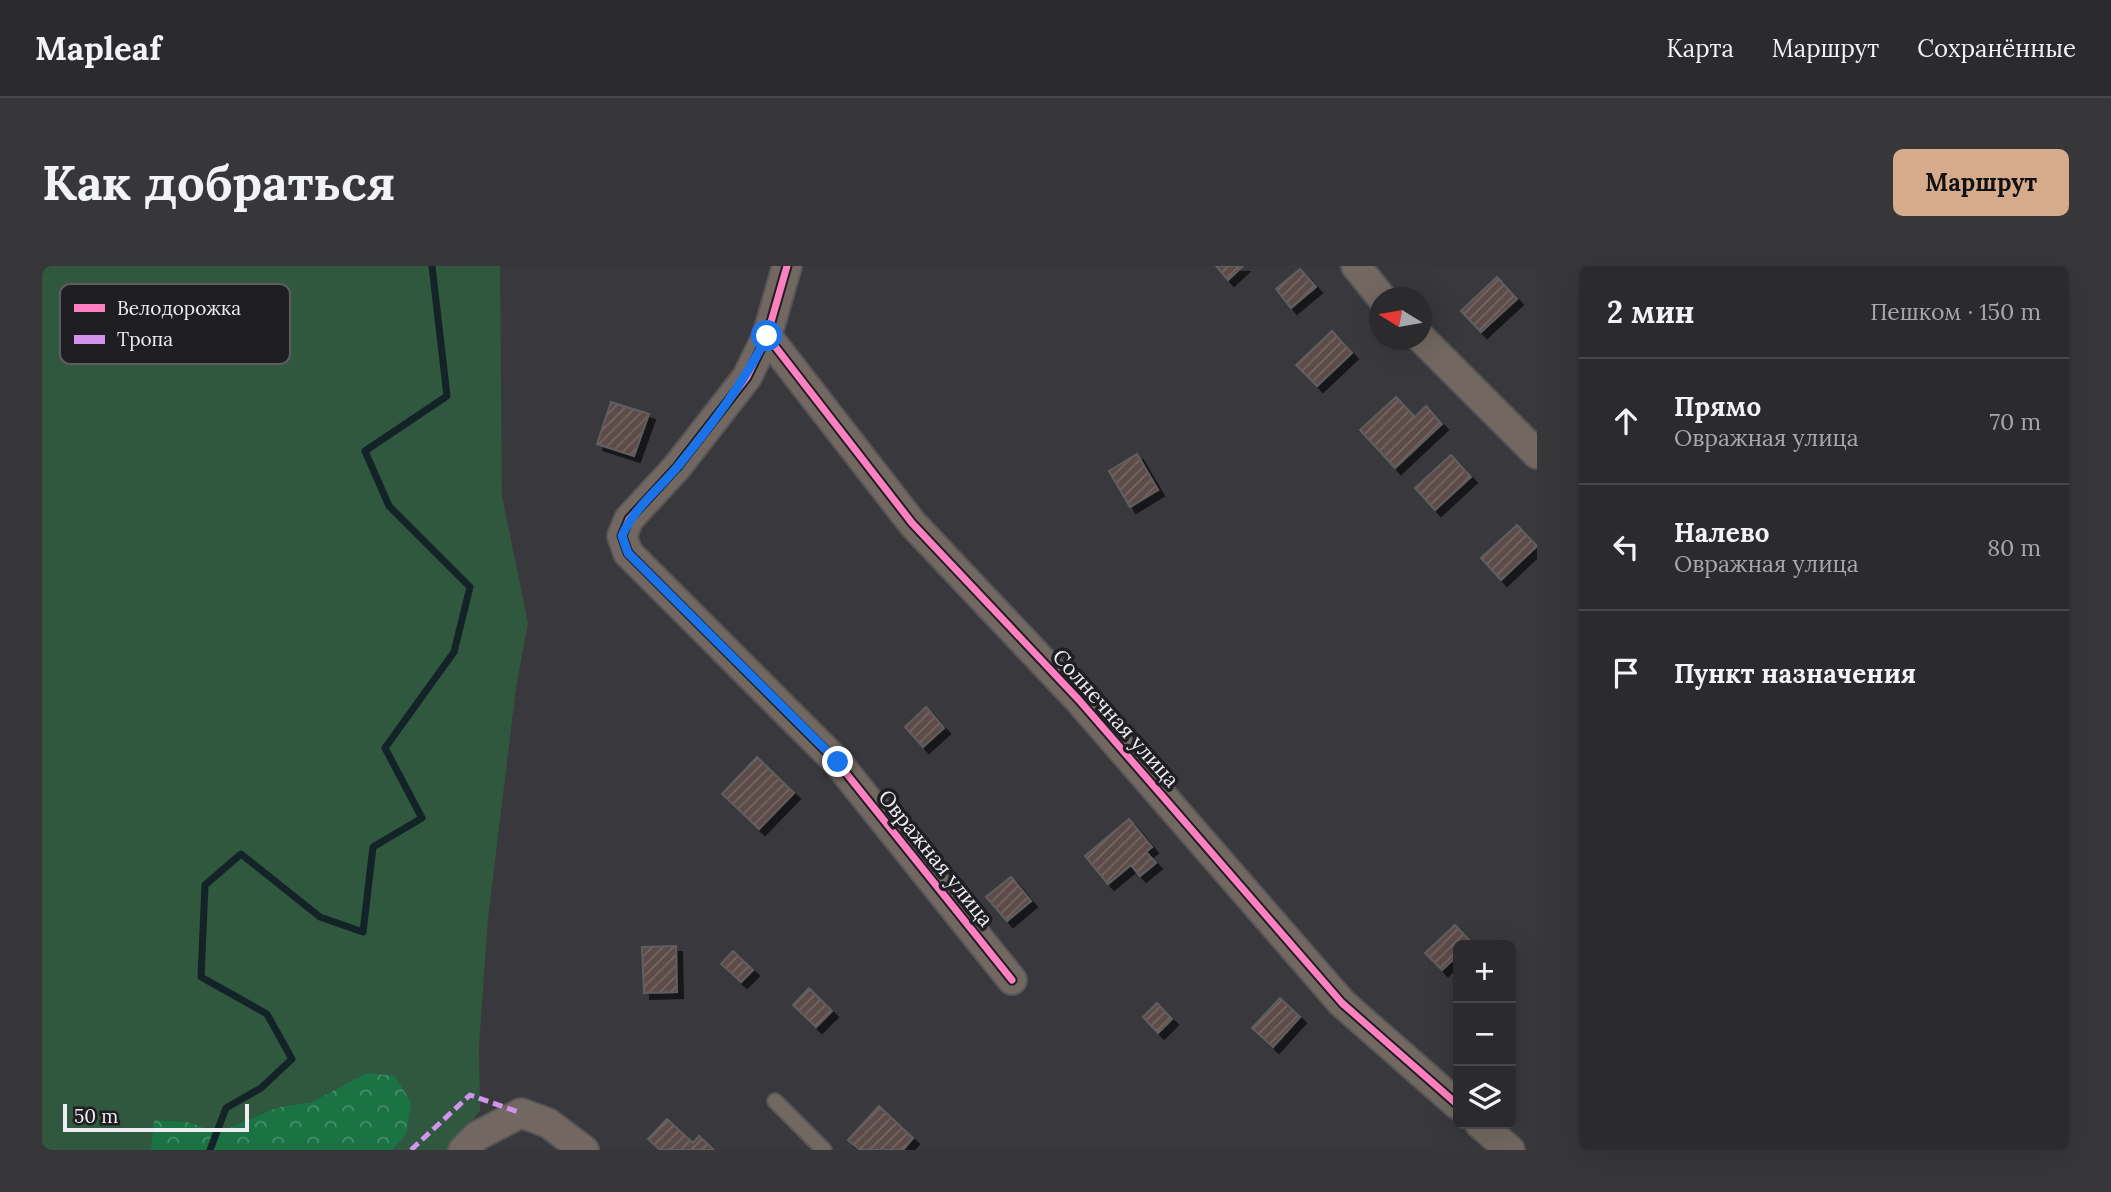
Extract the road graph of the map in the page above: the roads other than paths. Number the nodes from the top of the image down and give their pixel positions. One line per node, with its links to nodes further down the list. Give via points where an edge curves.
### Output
1 (787, 266): 4 (street, Овражная улица)
2 (1356, 266): 3 (street)
3 (1373, 287)
4 (767, 336): 7 (street, Овражная улица, via 747,377 677,467 629,519 622,536 628,553 838,762); 9 (street, Солнечная улица, via 912,523 1079,700 1342,1003)
5 (1432, 349): 6 (street)
6 (1537, 454)
7 (1012, 979)
8 (775, 1101): 13 (lane)
9 (1453, 1101)
10 (1486, 1129): 14 (street)
11 (463, 1150): 12 (street, via 477,1136 521,1113 548,1123)
12 (584, 1150)
13 (824, 1150)
14 (1510, 1150)

